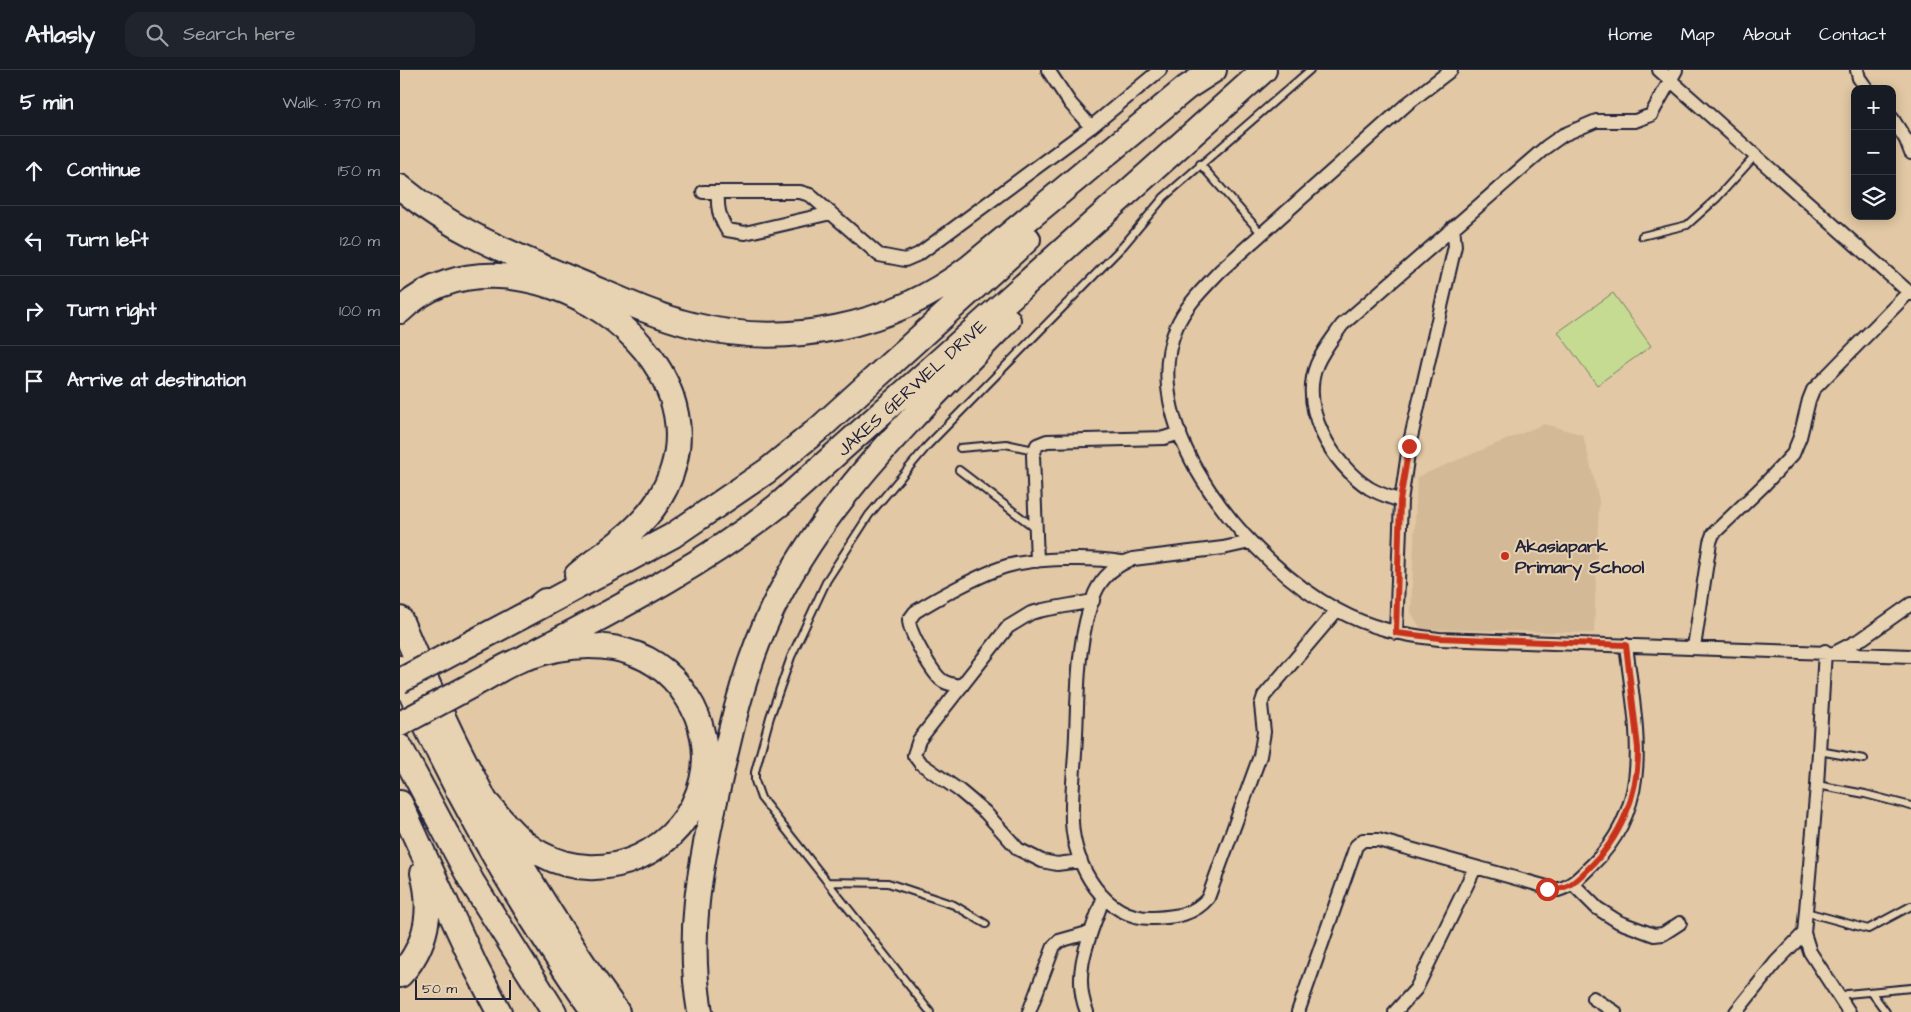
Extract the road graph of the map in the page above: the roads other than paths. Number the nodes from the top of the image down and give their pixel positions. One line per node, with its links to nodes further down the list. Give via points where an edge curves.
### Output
1 (1048, 70): 12 (street, via 1070,103)
2 (1160, 70): 12 (street)
3 (1214, 70): 16 (highway, via 1186,88 945,285 890,312 824,331 747,334 709,329 664,317 489,244 443,219); 37 (highway, JAKES GERWEL DRIVE, via 786,457 682,530)
4 (1264, 70): 20 (highway, JAKES GERWEL DRIVE)
5 (1310, 70): 15 (lane)
6 (1451, 70): 22 (street, via 1406,104)
7 (1659, 70): 9 (street)
8 (1857, 70): 10 (street)
9 (1673, 75): 14 (street); 21 (street, via 1651,115 1635,121 1596,121 1563,135)
10 (1864, 85)
11 (1896, 124): 13 (street)
12 (1091, 126): 19 (street, via 918,254 905,260 880,255)
13 (1911, 153)
14 (1755, 156): 23 (lane, via 1687,225); 24 (street)
15 (1200, 164): 22 (lane); 61 (lane, via 1164,196 1117,253 918,456 869,515 827,580 791,657 770,717 755,781 761,798)
16 (400, 187)
17 (702, 192): 18 (street)
18 (718, 192): 19 (street, via 800,192 810,195); 19 (street, via 720,219 727,230 734,232 745,233)
19 (831, 213)
20 (1099, 219): 45 (highway, JAKES GERWEL DRIVE, via 771,512 676,576); 80 (highway, via 1084,242 857,478 815,534 780,594 755,648 741,691 700,867 694,932)
21 (1453, 227): 30 (street, via 1455,246 1409,446); 30 (street, via 1342,326 1316,365 1312,387 1316,415 1324,438 1367,487)
22 (1263, 235): 26 (street, via 1202,289 1176,328 1168,358 1168,384)
23 (1642, 236)
24 (1910, 293): 42 (street, via 1813,390 1793,454 1713,534)
25 (400, 311): 37 (highway, via 422,293 457,278 488,274 523,279 574,297 609,317 648,351 668,384 675,408 677,440 671,472 661,496 633,530)
26 (1180, 433): 28 (street, via 1164,438 1047,441 1041,442); 32 (street, via 1216,499)
27 (960, 448): 28 (lane, via 1006,444)
28 (1034, 450): 31 (street)
29 (958, 470): 31 (lane)
30 (1400, 501): 40 (street)
31 (1036, 528): 33 (street)
32 (1250, 542): 34 (street); 38 (street, via 1300,586)
33 (1037, 561): 34 (street, via 1107,559); 48 (street, via 998,569 920,608 911,616 911,632)
34 (1121, 562): 35 (street, via 1099,585)
35 (1093, 601): 49 (street, via 1043,610 1017,620 1002,633); 59 (street, via 1083,633 1079,672 1072,822)
36 (1911, 604): 43 (street, via 1863,638)
37 (534, 610): 47 (highway, bridge)
38 (1337, 610): 40 (street); 63 (street, via 1264,696 1260,756 1208,898 1191,912 1173,917 1145,918 1129,914)
39 (400, 619): 56 (highway, via 445,721)
40 (1396, 633): 41 (street, via 1439,638)
41 (1626, 645): 42 (street); 62 (street, via 1638,748 1632,797 1616,834 1599,859)
42 (1694, 648): 43 (street)
43 (1831, 652): 44 (street); 53 (street)
44 (1911, 656)
45 (524, 658): 51 (highway, bridge); 56 (highway, via 573,646 599,645 629,651 656,664 679,685 695,712 704,746 702,781 689,814 666,840 636,859 602,867 567,864 539,853 514,834)
46 (400, 668): 78 (highway, via 443,760 492,851 538,929)
47 (400, 681)
48 (942, 681): 49 (street); 50 (street)
49 (962, 686): 50 (street)
50 (948, 704): 59 (street, via 915,746 916,759 974,802 1018,849 1042,861 1057,864)
51 (400, 724)
52 (400, 747): 77 (highway, via 472,882)
53 (1819, 751): 54 (lane); 55 (street)
54 (1864, 759)
55 (1817, 785): 57 (lane); 65 (street)
56 (486, 802): 79 (highway, via 552,914)
57 (1911, 806)
58 (404, 812): 70 (highway, via 425,881 428,912 420,945); 76 (highway)
59 (1081, 861): 63 (street)
60 (1474, 868): 62 (street, via 1547,889 1558,890); 84 (street, via 1378,840 1368,839 1359,843); 85 (street, via 1416,989)
61 (827, 882): 67 (lane, via 888,883 954,904); 81 (lane)
62 (1573, 884): 66 (street, via 1597,908 1618,922 1654,935)
63 (1103, 899): 68 (street)
64 (1911, 906): 65 (lane, via 1868,929)
65 (1806, 912): 69 (street)
66 (1680, 923)
67 (986, 924)
68 (1092, 932): 82 (street, via 1059,941 1054,946); 83 (street, via 1079,981)
69 (1804, 933): 74 (street, via 1810,952); 75 (street, via 1776,962)
70 (400, 975)
71 (1911, 988): 72 (lane)
72 (1872, 993): 74 (lane, via 1847,994); 88 (lane)
73 (1593, 998): 86 (street)
74 (1840, 998): 87 (street)
75 (1744, 1009)
76 (499, 1012)
77 (554, 1012)
78 (594, 1012)
79 (617, 1012)
80 (700, 1012)
81 (930, 1012)
82 (1029, 1012)
83 (1087, 1012)
84 (1298, 1012)
85 (1394, 1012)
86 (1615, 1012)
87 (1850, 1012)
88 (1886, 1012)

